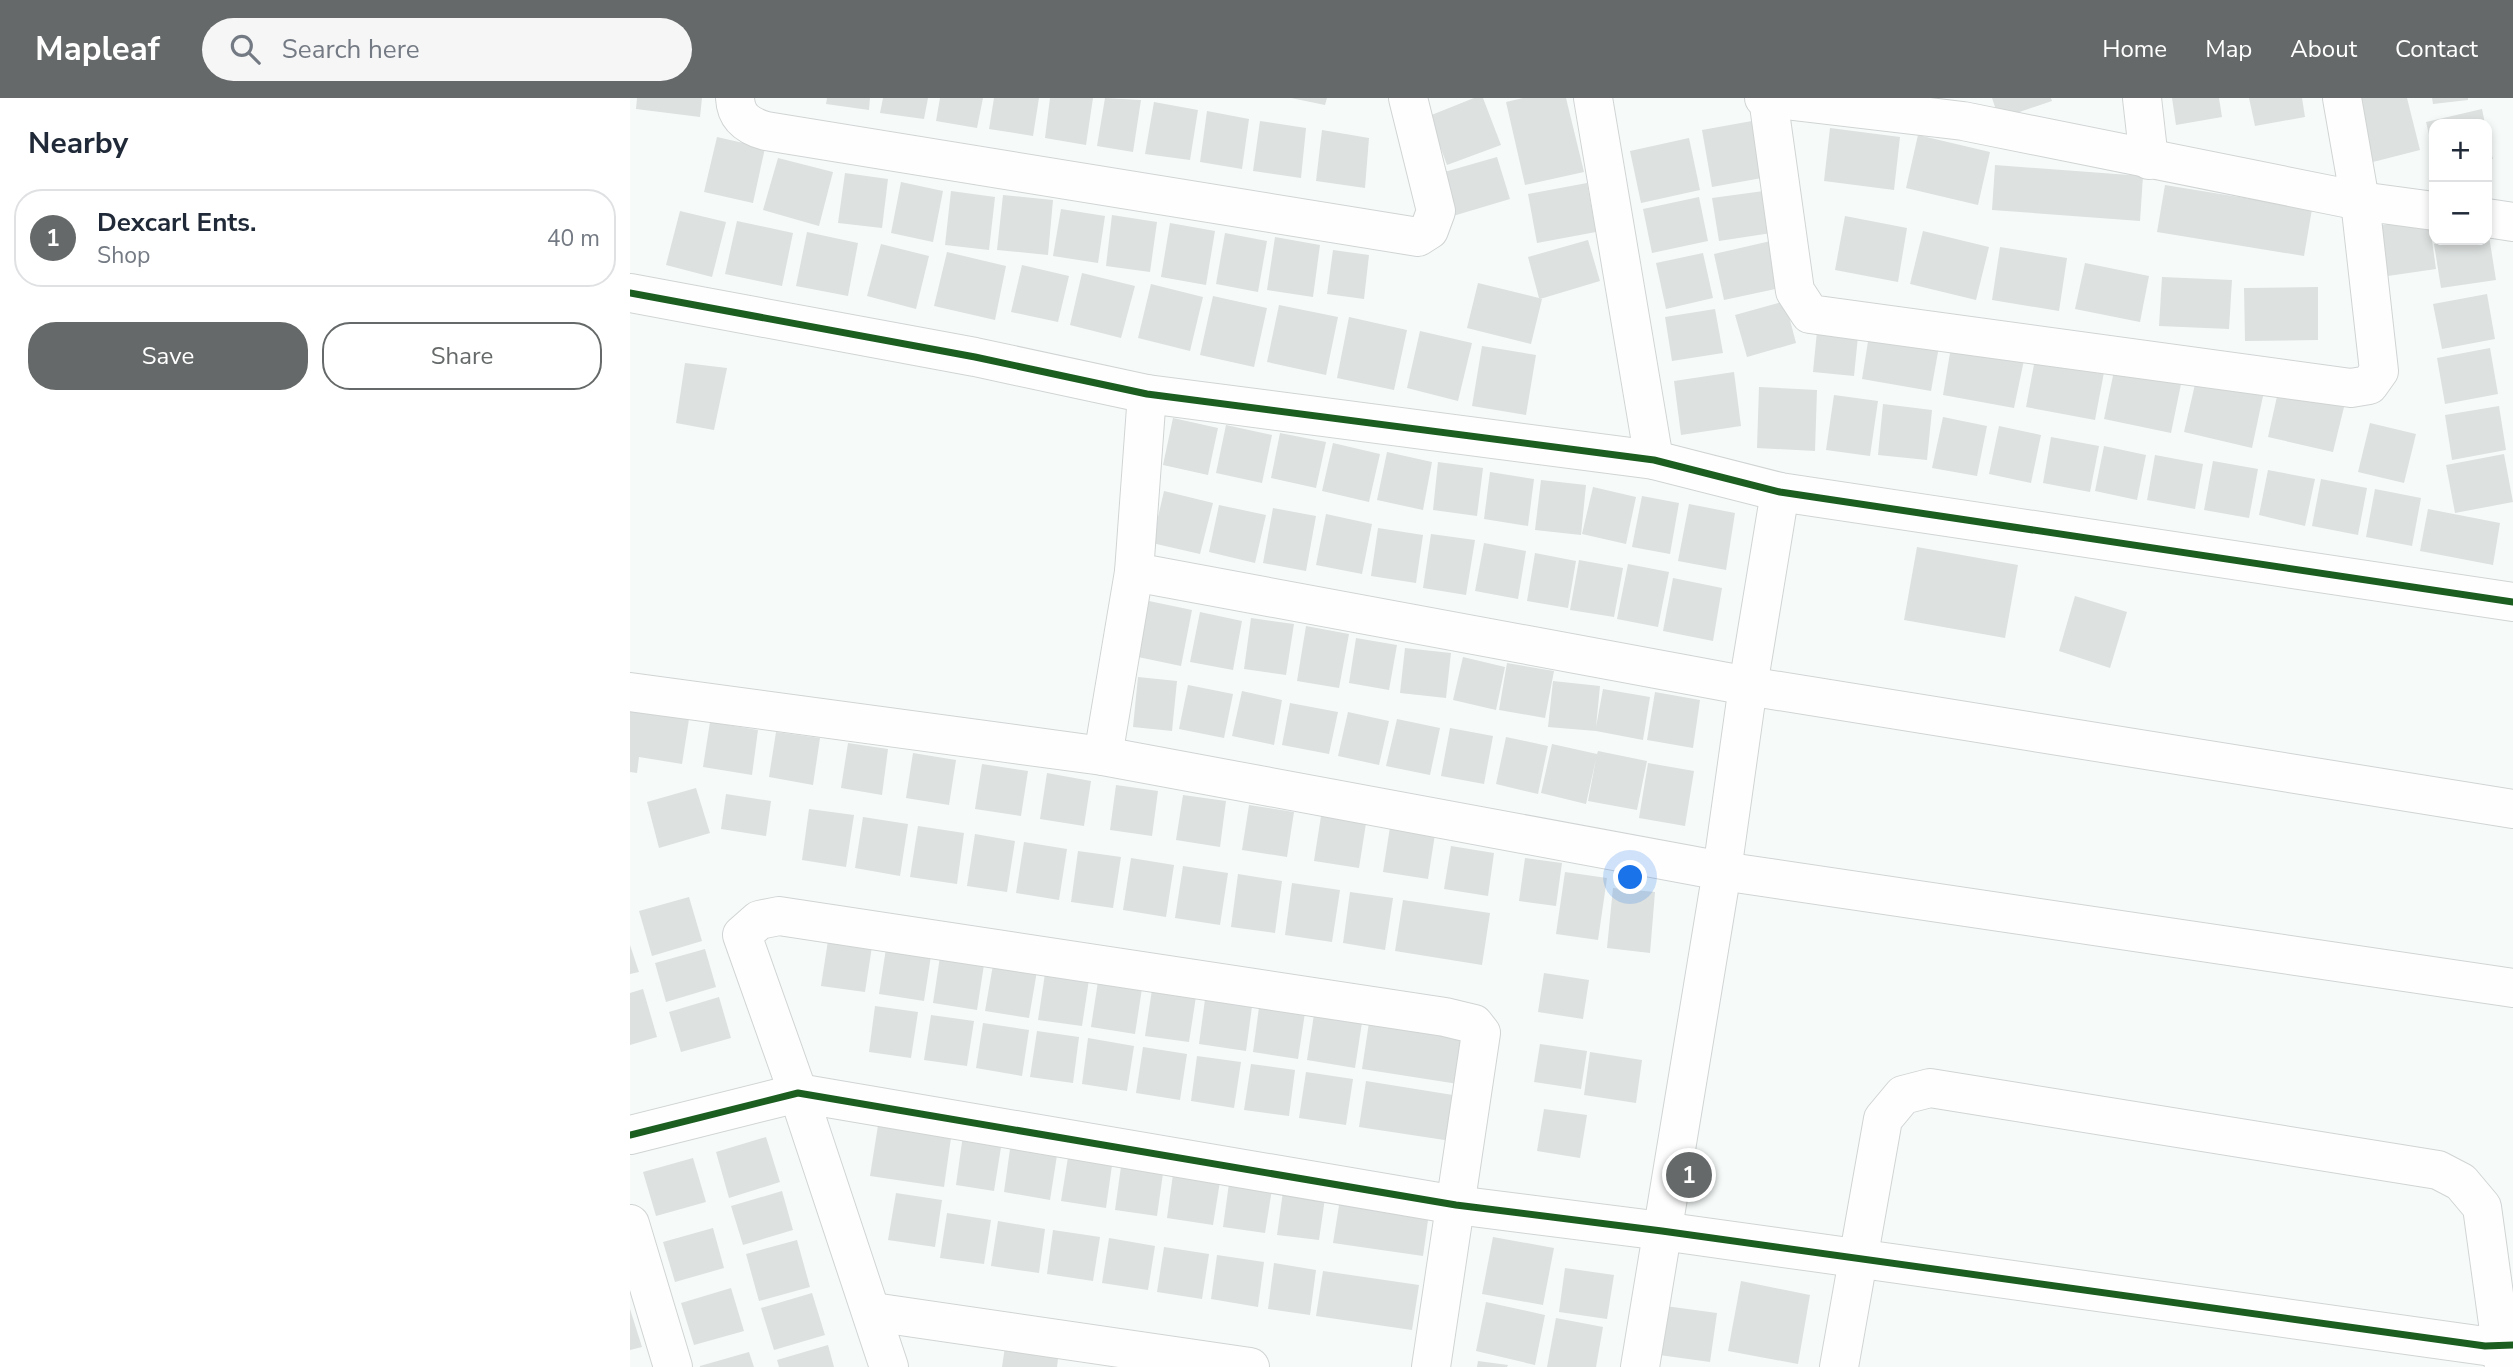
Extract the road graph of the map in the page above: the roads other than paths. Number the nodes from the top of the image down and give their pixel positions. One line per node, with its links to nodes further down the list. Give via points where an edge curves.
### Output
1 (734, 98): 2 (street, via 741,118 766,131 1418,237 1429,230 1436,211)
2 (1408, 98)
3 (1593, 98): 15 (street)
4 (1767, 98): 7 (street); 9 (street, via 1795,291 1810,314 2337,387 2370,385 2379,371)
5 (2142, 98): 8 (street)
6 (2342, 98): 9 (street)
7 (1961, 110): 8 (street)
8 (2149, 160): 9 (street)
9 (2360, 201): 10 (street)
10 (2429, 210)
11 (2492, 219): 12 (street)
12 (2513, 222)
13 (630, 293): 14 (street)
14 (1147, 394): 15 (street); 17 (street)
15 (1654, 460): 16 (street)
16 (1780, 492): 18 (street); 19 (street)
17 (1134, 572): 19 (street); 21 (street)
18 (2513, 601)
19 (1748, 686): 22 (street); 23 (street)
20 (630, 692): 21 (street)
21 (1103, 756): 23 (street)
22 (2513, 809)
23 (1722, 872): 24 (street); 29 (street)
24 (2513, 988)
25 (798, 1093): 26 (street); 27 (street); 27 (street, via 742,935 758,920 779,916 1445,1017 1474,1024 1481,1033); 31 (street)
26 (630, 1135)
27 (1455, 1205): 29 (street); 36 (street)
28 (630, 1224): 33 (street)
29 (1662, 1231): 30 (street); 37 (street)
30 (1858, 1258): 32 (street, via 2485,1346); 32 (street, via 1883,1119 1903,1095 1930,1088 2438,1170 2461,1182 2482,1208); 38 (street)
31 (873, 1312): 34 (street); 35 (street)
32 (2506, 1353)
33 (673, 1367)
34 (889, 1367)
35 (1250, 1367)
36 (1431, 1367)
37 (1640, 1367)
38 (1839, 1367)

